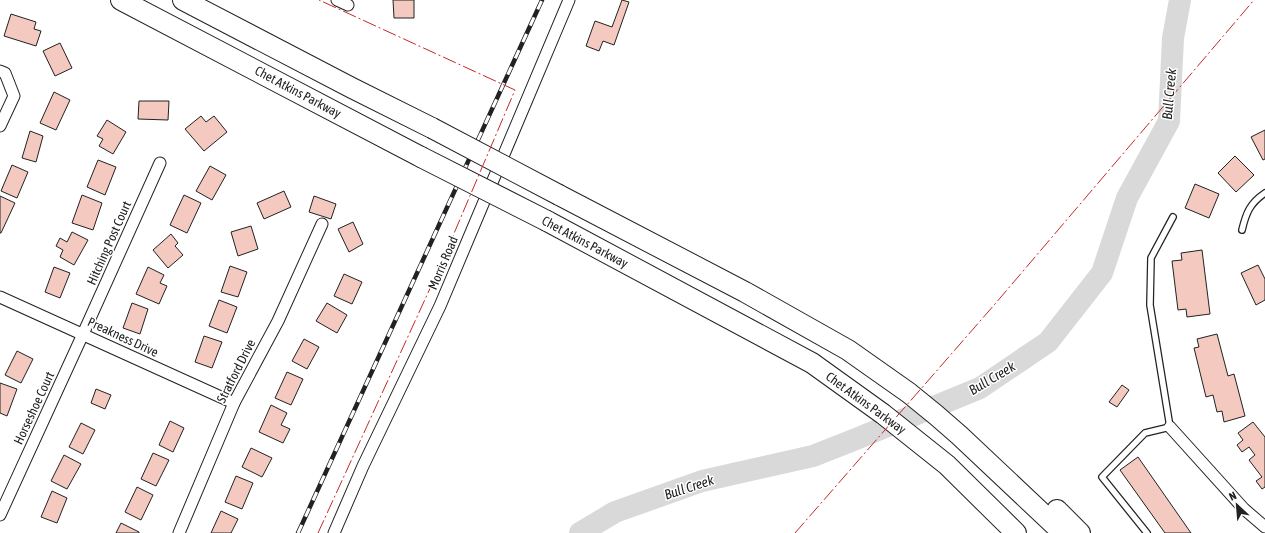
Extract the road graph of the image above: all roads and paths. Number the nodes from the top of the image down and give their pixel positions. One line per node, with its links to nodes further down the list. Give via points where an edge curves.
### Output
1 (121, 0): 22 (highway, Chet Atkins Parkway, bridge, via 547,221 812,363 883,414 947,465)
2 (183, 0): 17 (highway, bridge, via 745,292 848,350 990,450)
3 (337, 0): 5 (street)
4 (569, 0): 21 (street, Morris Road, via 440,306 363,466)
5 (348, 5)
6 (0, 71): 7 (street, via 5,73 14,96)
7 (2, 122)
8 (160, 163): 14 (street, Hitching Post Court)
9 (1265, 193): 12 (lane, via 1246,214)
10 (1173, 217): 16 (lane, via 1152,258 1150,305)
11 (322, 224): 15 (street, Stratford Drive, via 278,321)
12 (1242, 230)
13 (0, 296): 14 (street, Preakness Drive)
14 (84, 334): 15 (street, Preakness Drive); 18 (street, Horseshoe Court)
15 (234, 403): 20 (street, Stratford Drive)
16 (1170, 427): 19 (street); 25 (lane, via 1145,433 1102,477)
17 (999, 465): 23 (highway); 24 (highway, via 1063,516)
18 (0, 514)
19 (1263, 529)
20 (179, 533)
21 (334, 533)
22 (1016, 533)
23 (1063, 533)
24 (1080, 533)
25 (1147, 533)

